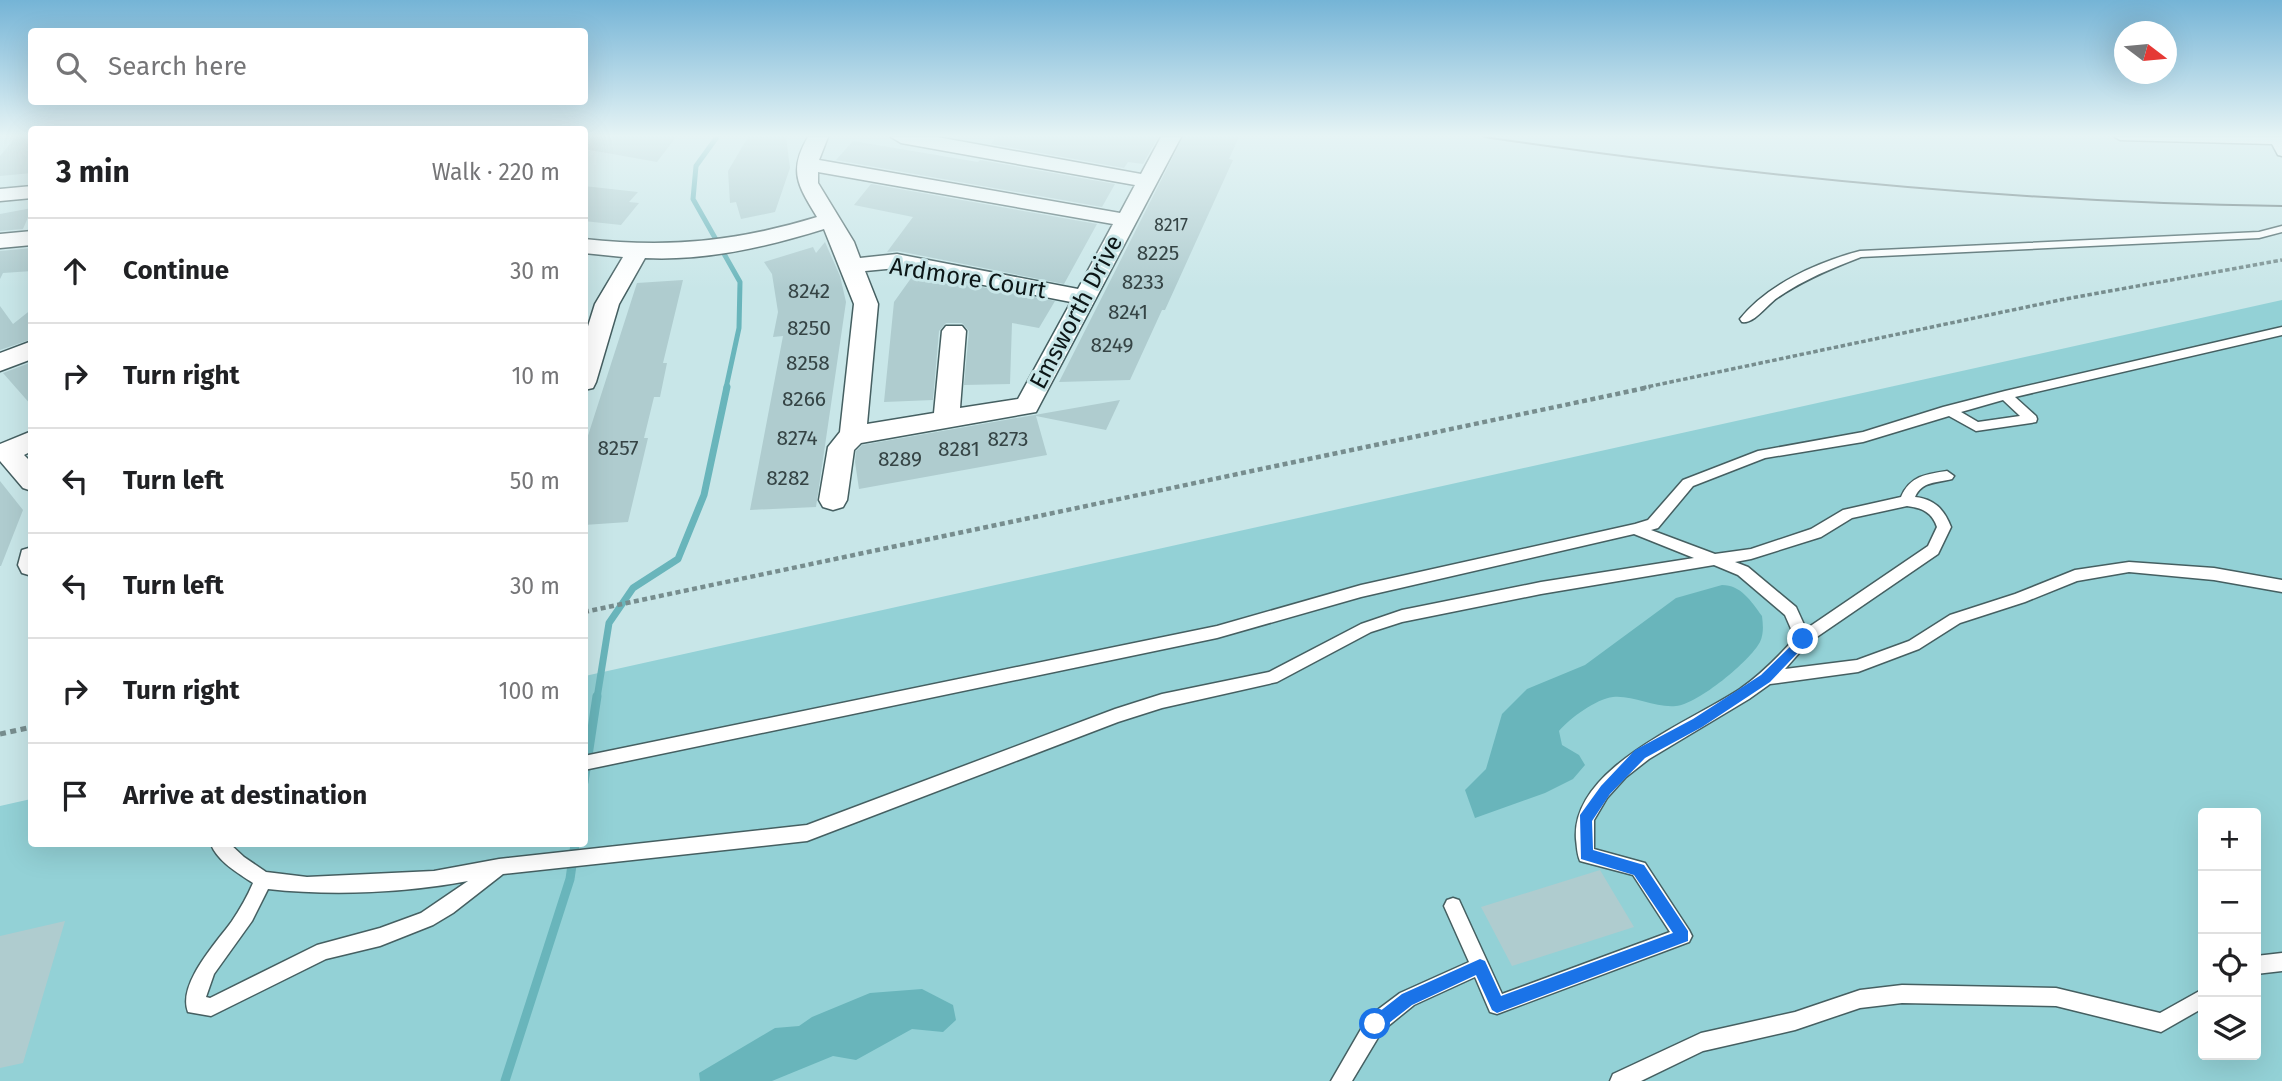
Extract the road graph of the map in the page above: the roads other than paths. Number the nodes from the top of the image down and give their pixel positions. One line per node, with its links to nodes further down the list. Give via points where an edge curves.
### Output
1 (810, 187): 6 (street)
2 (941, 187): 7 (street)
3 (1143, 187): 7 (street, Emsworth Drive)
4 (28, 192): 5 (street)
5 (0, 195)
6 (829, 220): 12 (street, via 750,244 672,254); 13 (street)
7 (1125, 220): 14 (street, Emsworth Drive)
8 (2282, 229): 16 (lane, via 2259,235 1860,254 1815,269)
9 (28, 238): 10 (street)
10 (0, 241)
11 (588, 246): 12 (street)
12 (637, 252): 15 (street)
13 (852, 266): 14 (street, Ardmore Court, via 897,261); 25 (street, via 866,304)
14 (1084, 297): 24 (street, Emsworth Drive, via 1027,405)
15 (596, 303): 20 (street)
16 (1746, 319)
17 (954, 331): 24 (street)
18 (2282, 331): 22 (lane)
19 (28, 351): 21 (street)
20 (588, 356)
21 (0, 363)
22 (2005, 395): 23 (lane); 23 (lane, via 2031,419 1976,426)
23 (1948, 410): 31 (lane, via 1863,437 1763,454 1688,483 1653,524)
24 (946, 419): 25 (street, Emsworth Drive)
25 (853, 435): 29 (street, via 841,447)
26 (28, 442): 27 (street, via 7,452)
27 (28, 476)
28 (1947, 476): 30 (lane, via 1917,480)
29 (833, 500)
30 (1907, 501): 32 (lane, via 1848,514 1816,533); 34 (lane, via 1926,503 1940,516 1944,527 1933,550)
31 (1635, 529): 32 (lane); 36 (lane, via 1361,591 1217,632)
32 (1717, 560): 34 (lane, via 1743,570 1791,611); 38 (lane, via 1402,616 1366,628 1272,678 1161,701 1115,716 807,832)
33 (2282, 586): 35 (lane, via 2214,574 2129,568 2075,576 1955,619 1914,645 1858,666)
34 (1803, 639): 35 (lane)
35 (1766, 678): 43 (lane, via 1640,754 1605,790 1585,820 1586,855 1639,869 1683,936 1497,1005)
36 (588, 762)
37 (222, 847): 39 (lane)
38 (499, 867): 39 (lane, via 434,879 307,885); 39 (lane, via 427,919 323,951 211,1007 195,1005 196,989 209,965 246,915)
39 (264, 880)
40 (1453, 906): 43 (lane)
41 (2282, 962): 42 (lane)
42 (2261, 964)
43 (1480, 966): 45 (lane, via 1407,999 1375,1024)
44 (2198, 1001): 46 (lane, via 2161,1023 2056,997 1955,993 1860,999 1795,1021 1701,1042)
45 (1341, 1081)
46 (1620, 1081)

